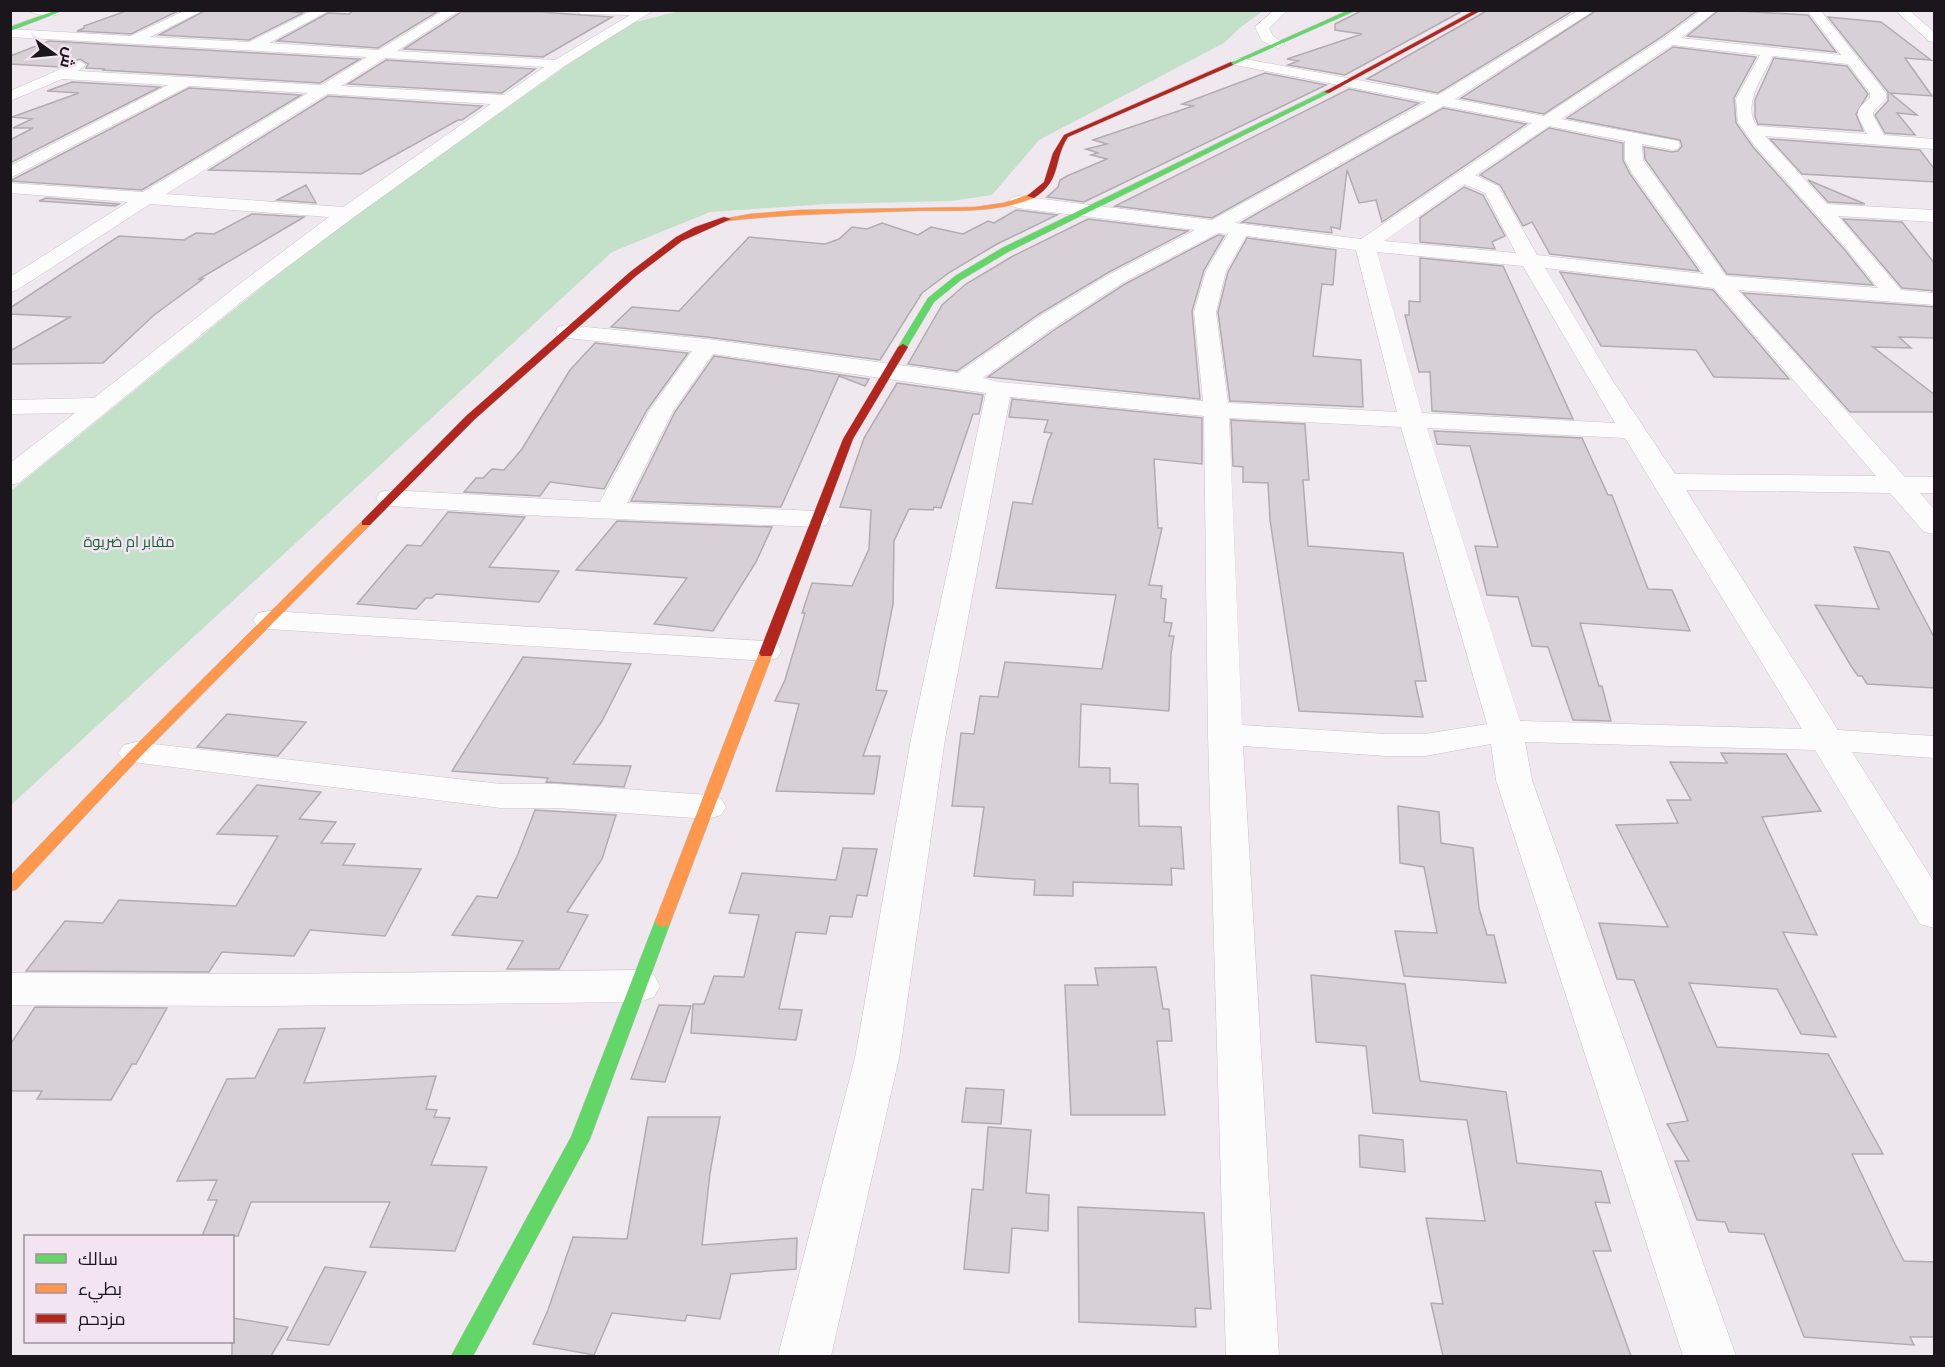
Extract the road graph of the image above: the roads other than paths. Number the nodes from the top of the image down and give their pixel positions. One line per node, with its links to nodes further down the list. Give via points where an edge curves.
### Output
1 (33, 10): 14 (street)
2 (198, 10): 19 (street)
3 (324, 10): 22 (street)
4 (454, 10): 24 (street)
5 (581, 10): 15 (street)
6 (1282, 10): 21 (street, via 1262,27 1268,38)
7 (1355, 10): 21 (street)
8 (1480, 10): 30 (street)
9 (1589, 10): 34 (street)
10 (1711, 10): 20 (street)
11 (1813, 10): 25 (street)
12 (1901, 10): 18 (street)
13 (1905, 10): 16 (street)
14 (61, 11): 17 (street)
15 (650, 11): 27 (street)
16 (1925, 12)
17 (13, 29): 19 (street)
18 (1935, 38)
19 (129, 41): 22 (street); 28 (street)
20 (1669, 41): 23 (street); 35 (street)
21 (1278, 44): 26 (street)
22 (252, 46): 24 (street); 29 (street)
23 (1769, 51): 25 (street); 36 (street, via 1744,99 1744,115)
24 (382, 55): 27 (street); 31 (street)
25 (1851, 60): 38 (street, via 1878,93 1878,99 1865,115)
26 (1240, 62): 30 (street); 45 (street, via 1066,136 1060,143 1050,182)
27 (558, 64): 33 (street)
28 (59, 74): 29 (street); 32 (street)
29 (187, 81): 31 (street); 41 (street)
30 (1346, 83): 34 (street); 47 (street)
31 (325, 89): 33 (street); 44 (street)
32 (10, 97)
33 (506, 100): 48 (street)
34 (1440, 101): 35 (street); 50 (street)
35 (1544, 122): 37 (street); 42 (street)
36 (1751, 130): 38 (street); 46 (street)
37 (1633, 138): 40 (street); 53 (street, via 1634,160 1641,173)
38 (1878, 140): 39 (street)
39 (1935, 144)
40 (1672, 145)
41 (10, 173)
42 (1463, 177): 51 (street); 52 (street, via 1492,190)
43 (10, 188): 44 (street)
44 (147, 198): 48 (street); 54 (street)
45 (1018, 202): 47 (street); 57 (street, via 983,208 819,212 723,220 679,239)
46 (1820, 209): 49 (street); 55 (street)
47 (1083, 211): 50 (street); 59 (street, via 1005,250 958,278 931,300)
48 (347, 213): 62 (street)
49 (1935, 216)
50 (1225, 230): 51 (street); 60 (street, via 1088,296); 64 (street, via 1205,312)
51 (1365, 245): 52 (street); 65 (street)
52 (1529, 260): 53 (street); 66 (street)
53 (1720, 282): 55 (street); 69 (street)
54 (10, 286)
55 (1895, 296): 56 (street)
56 (1935, 299)
57 (566, 332): 58 (street); 71 (street, via 470,418)
58 (707, 346): 59 (street); 72 (street, via 661,411)
59 (887, 372): 60 (street); 73 (street, via 848,439)
60 (963, 381): 61 (street)
61 (999, 389): 64 (street); 88 (street, via 928,739 877,1058)
62 (99, 405): 63 (street); 67 (street)
63 (10, 407)
64 (1216, 410): 65 (street); 78 (street)
65 (1412, 421): 66 (street); 77 (street)
66 (1632, 431): 68 (street)
67 (10, 477)
68 (1667, 482): 69 (street); 79 (street)
69 (1897, 483): 70 (street); 74 (street)
70 (1935, 485)
71 (390, 498): 72 (street); 75 (street)
72 (609, 511): 73 (street)
73 (816, 519): 76 (street)
74 (1935, 526)
75 (269, 620): 76 (street); 81 (street)
76 (766, 651): 82 (street)
77 (1506, 731): 78 (street, via 1425,745); 79 (street); 90 (street, via 1514,780)
78 (1225, 734): 89 (street)
79 (1827, 740): 80 (street); 84 (street)
80 (1935, 747)
81 (136, 753): 82 (street, via 501,796); 83 (street)
82 (708, 807): 85 (street)
83 (10, 886)
84 (1935, 914)
85 (639, 986): 86 (street); 87 (street, via 580,1139)
86 (10, 989)
87 (462, 1356)
88 (804, 1356)
89 (1251, 1356)
90 (1710, 1356)

